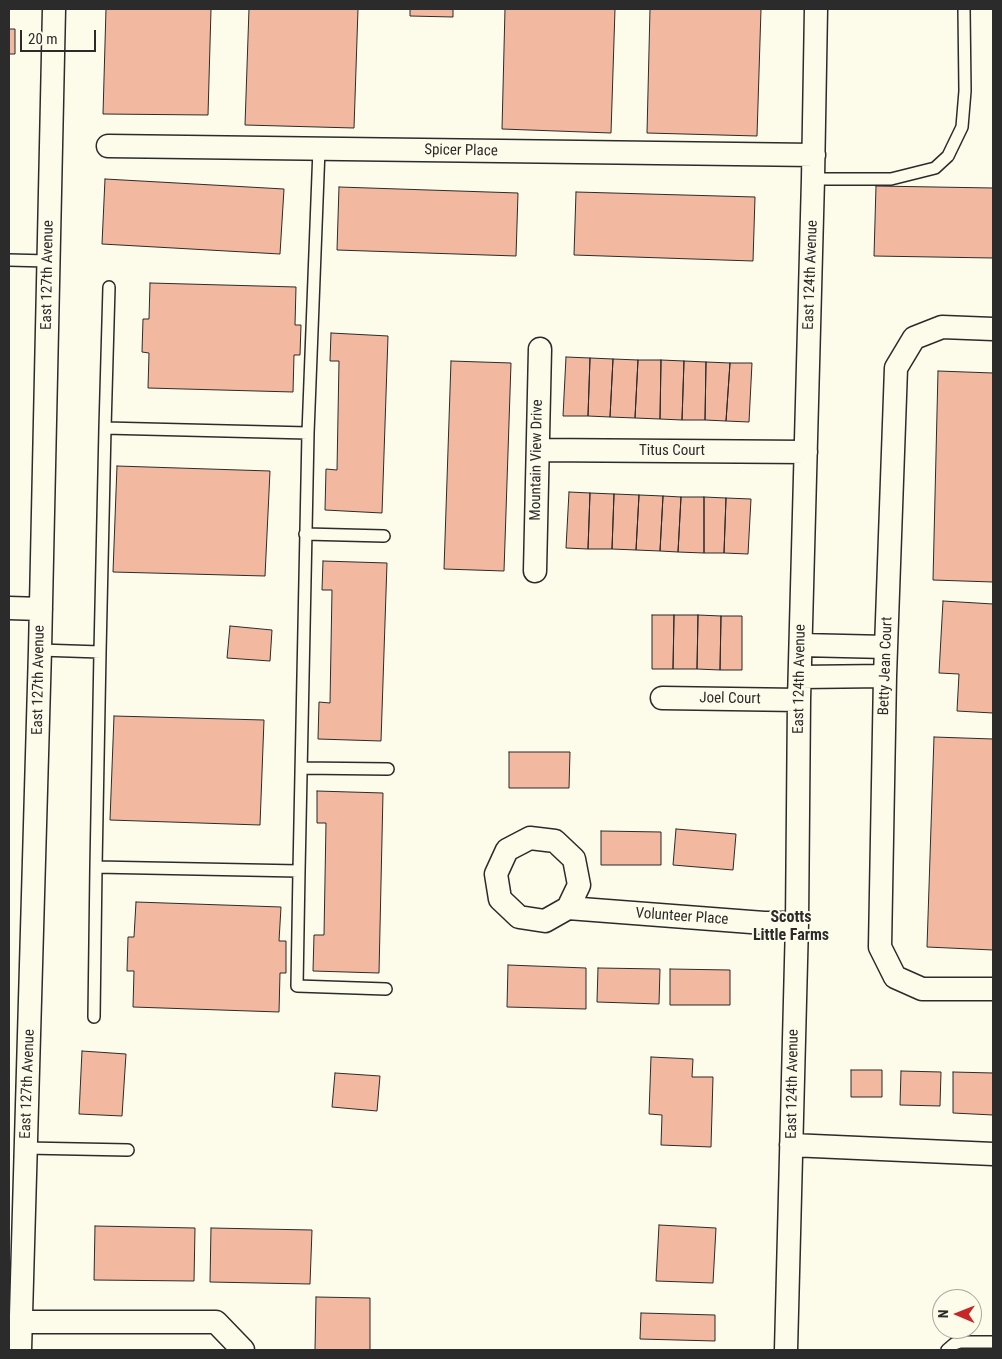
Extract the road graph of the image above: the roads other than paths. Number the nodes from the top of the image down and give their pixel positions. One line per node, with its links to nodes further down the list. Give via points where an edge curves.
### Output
1 (54, 9): 9 (street, East 127th Avenue)
2 (816, 9): 6 (street, East 124th Avenue)
3 (964, 9): 7 (lane, via 962,127 948,156 935,168 891,180)
4 (108, 146): 5 (street, Spicer Place)
5 (319, 149): 6 (street, Spicer Place); 14 (lane)
6 (814, 156): 7 (street, East 124th Avenue)
7 (813, 179): 16 (street, East 124th Avenue)
8 (9, 260): 9 (lane)
9 (48, 261): 21 (street, East 127th Avenue)
10 (109, 287): 13 (lane)
11 (993, 328): 23 (street, Betty Jean Court, via 942,327 914,338 896,368)
12 (540, 349): 15 (street, Mountain View Drive)
13 (105, 428): 14 (lane); 25 (lane)
14 (308, 433): 17 (lane)
15 (538, 450): 16 (street, Titus Court); 19 (street, Mountain View Drive)
16 (806, 452): 22 (street, East 124th Avenue)
17 (305, 534): 18 (lane); 30 (lane)
18 (384, 536)
19 (535, 571)
20 (9, 608): 21 (street)
21 (41, 609): 24 (street, East 127th Avenue)
22 (800, 644): 23 (street); 26 (street, East 124th Avenue)
23 (886, 647): 27 (street, Betty Jean Court)
24 (40, 650): 25 (lane); 40 (street, East 127th Avenue)
25 (100, 652): 32 (lane)
26 (800, 676): 27 (street); 29 (street, East 124th Avenue)
27 (885, 676): 37 (street, Betty Jean Court, via 880,947 895,977 922,989)
28 (662, 698): 29 (street, Joel Court)
29 (799, 700): 35 (street, East 124th Avenue)
30 (301, 768): 31 (lane); 33 (lane)
31 (388, 769)
32 (96, 867): 33 (lane); 38 (lane)
33 (299, 871): 36 (lane, via 298,986)
34 (568, 908): 35 (street, Volunteer Place)
35 (797, 923): 39 (street, East 124th Avenue)
36 (386, 989)
37 (993, 989)
38 (94, 1017)
39 (791, 1145): 42 (street); 47 (street, East 124th Avenue)
40 (26, 1148): 41 (lane); 43 (street, East 127th Avenue)
41 (128, 1150)
42 (993, 1154)
43 (21, 1322): 45 (street, East 127th Avenue); 46 (street, via 216,1322)
44 (993, 1342): 48 (lane, via 960,1342)
45 (20, 1350)
46 (243, 1350)
47 (786, 1350)
48 (947, 1350)

